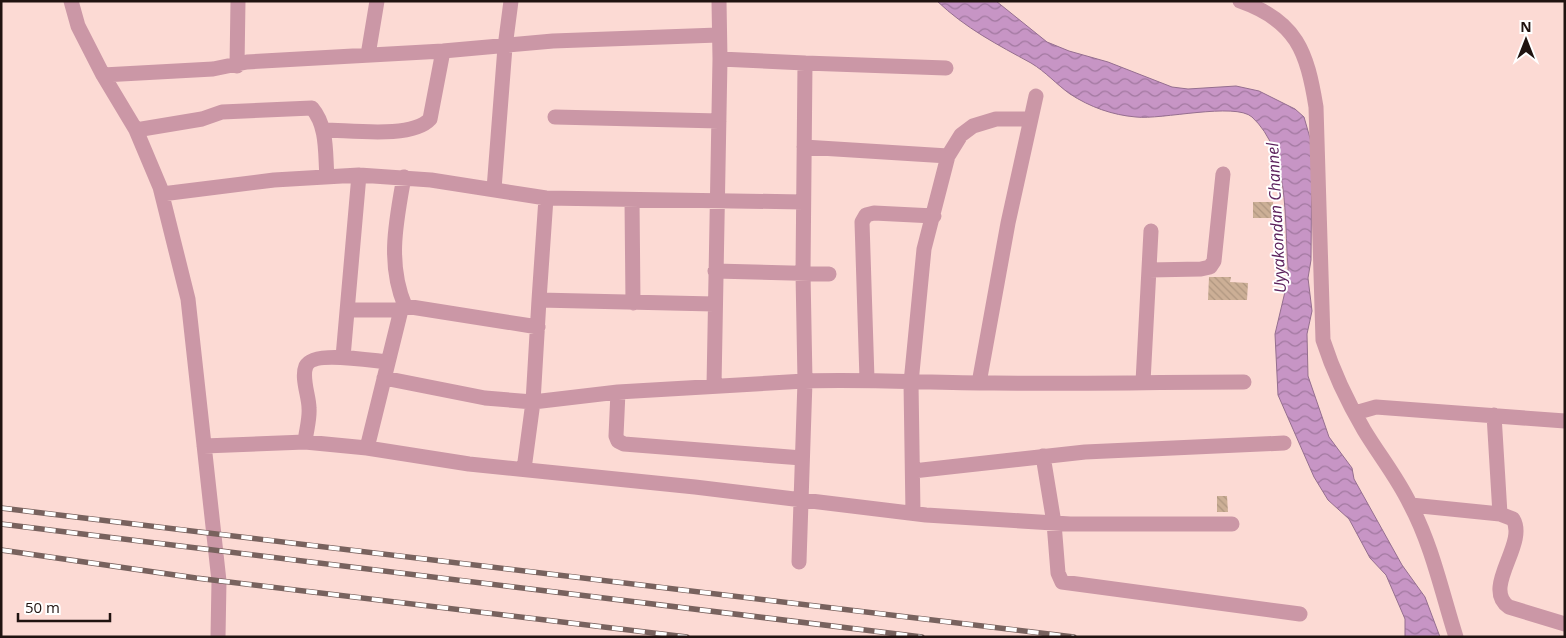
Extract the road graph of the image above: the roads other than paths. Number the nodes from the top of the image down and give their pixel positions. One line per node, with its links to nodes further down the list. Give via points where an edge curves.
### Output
1 (71, 1): 15 (street, via 78,26)
2 (238, 1): 13 (street)
3 (376, 1): 10 (street)
4 (511, 1): 8 (street)
5 (719, 1): 7 (street)
6 (1240, 1): 58 (street, via 1270,15 1293,34 1310,70 1316,107 1323,340 1332,367)
7 (718, 35): 8 (street, via 553,41); 11 (street)
8 (504, 47): 9 (street); 28 (street)
9 (443, 51): 10 (street); 21 (street, via 430,118 423,126 388,131)
10 (368, 56): 13 (street, via 247,62)
11 (720, 59): 12 (street); 19 (street)
12 (805, 64): 14 (street); 22 (street)
13 (237, 66): 15 (street)
14 (946, 68)
15 (103, 75): 20 (street)
16 (1036, 96): 18 (street)
17 (555, 118): 19 (street)
18 (1031, 119): 23 (street, via 996,118 973,126 961,135); 54 (street)
19 (719, 121): 31 (street)
20 (136, 130): 21 (street, via 202,119 222,112 298,107 312,108 320,117); 29 (street)
21 (324, 130): 26 (street)
22 (804, 147): 23 (street); 33 (street)
23 (948, 156): 34 (street)
24 (1223, 174): 36 (street, via 1214,261 1210,267)
25 (359, 175): 26 (street); 27 (street); 44 (street)
26 (327, 177): 29 (street)
27 (404, 177): 28 (street); 43 (street, via 393,238 393,267)
28 (494, 189): 30 (street)
29 (162, 194): 63 (street, via 188,299)
30 (546, 198): 32 (street); 40 (street)
31 (717, 199): 32 (street); 33 (street); 37 (street)
32 (632, 200): 41 (street)
33 (803, 202): 38 (street)
34 (934, 216): 49 (street, via 874,213 866,215 862,222); 51 (street, via 924,249)
35 (1151, 231): 36 (street)
36 (1149, 270): 52 (street)
37 (715, 271): 38 (street); 42 (street)
38 (803, 273): 39 (street); 50 (street)
39 (829, 274)
40 (539, 300): 41 (street); 45 (street)
41 (633, 303): 42 (street)
42 (714, 304): 55 (street)
43 (403, 308): 44 (street); 45 (street); 47 (street)
44 (347, 310): 46 (street)
45 (538, 327): 57 (street)
46 (343, 357): 47 (street); 61 (street, via 316,359 306,366 309,409)
47 (388, 362): 48 (street)
48 (384, 378): 57 (street, via 485,398); 64 (street)
49 (867, 379): 50 (street); 51 (street)
50 (805, 381): 55 (street); 66 (street)
51 (911, 382): 54 (street); 68 (street)
52 (1143, 382): 53 (street); 54 (street)
53 (1244, 382)
54 (979, 383)
55 (714, 386): 56 (street)
56 (618, 392): 57 (street); 66 (street, via 616,436 624,444)
57 (533, 402): 67 (street)
58 (1355, 413): 59 (street, via 1376,407); 70 (street)
59 (1494, 416): 60 (street); 72 (street)
60 (1565, 421)
61 (305, 442): 63 (street); 64 (street)
62 (1284, 442): 65 (street)
63 (204, 446): 78 (street, via 219,581)
64 (367, 448): 67 (street)
65 (1042, 456): 68 (street); 73 (street)
66 (802, 458): 69 (street)
67 (524, 469): 69 (street)
68 (913, 471): 71 (street)
69 (800, 499): 71 (street); 75 (street)
70 (1411, 505): 72 (street); 79 (street, via 1427,544)
71 (914, 513): 73 (street)
72 (1500, 514): 77 (street, via 1515,523 1515,538 1500,587 1503,603)
73 (1054, 522): 74 (street); 76 (street, via 1058,573 1062,582)
74 (1232, 524)
75 (799, 562)
76 (1300, 614)
77 (1565, 624)
78 (218, 637)
79 (1456, 637)

